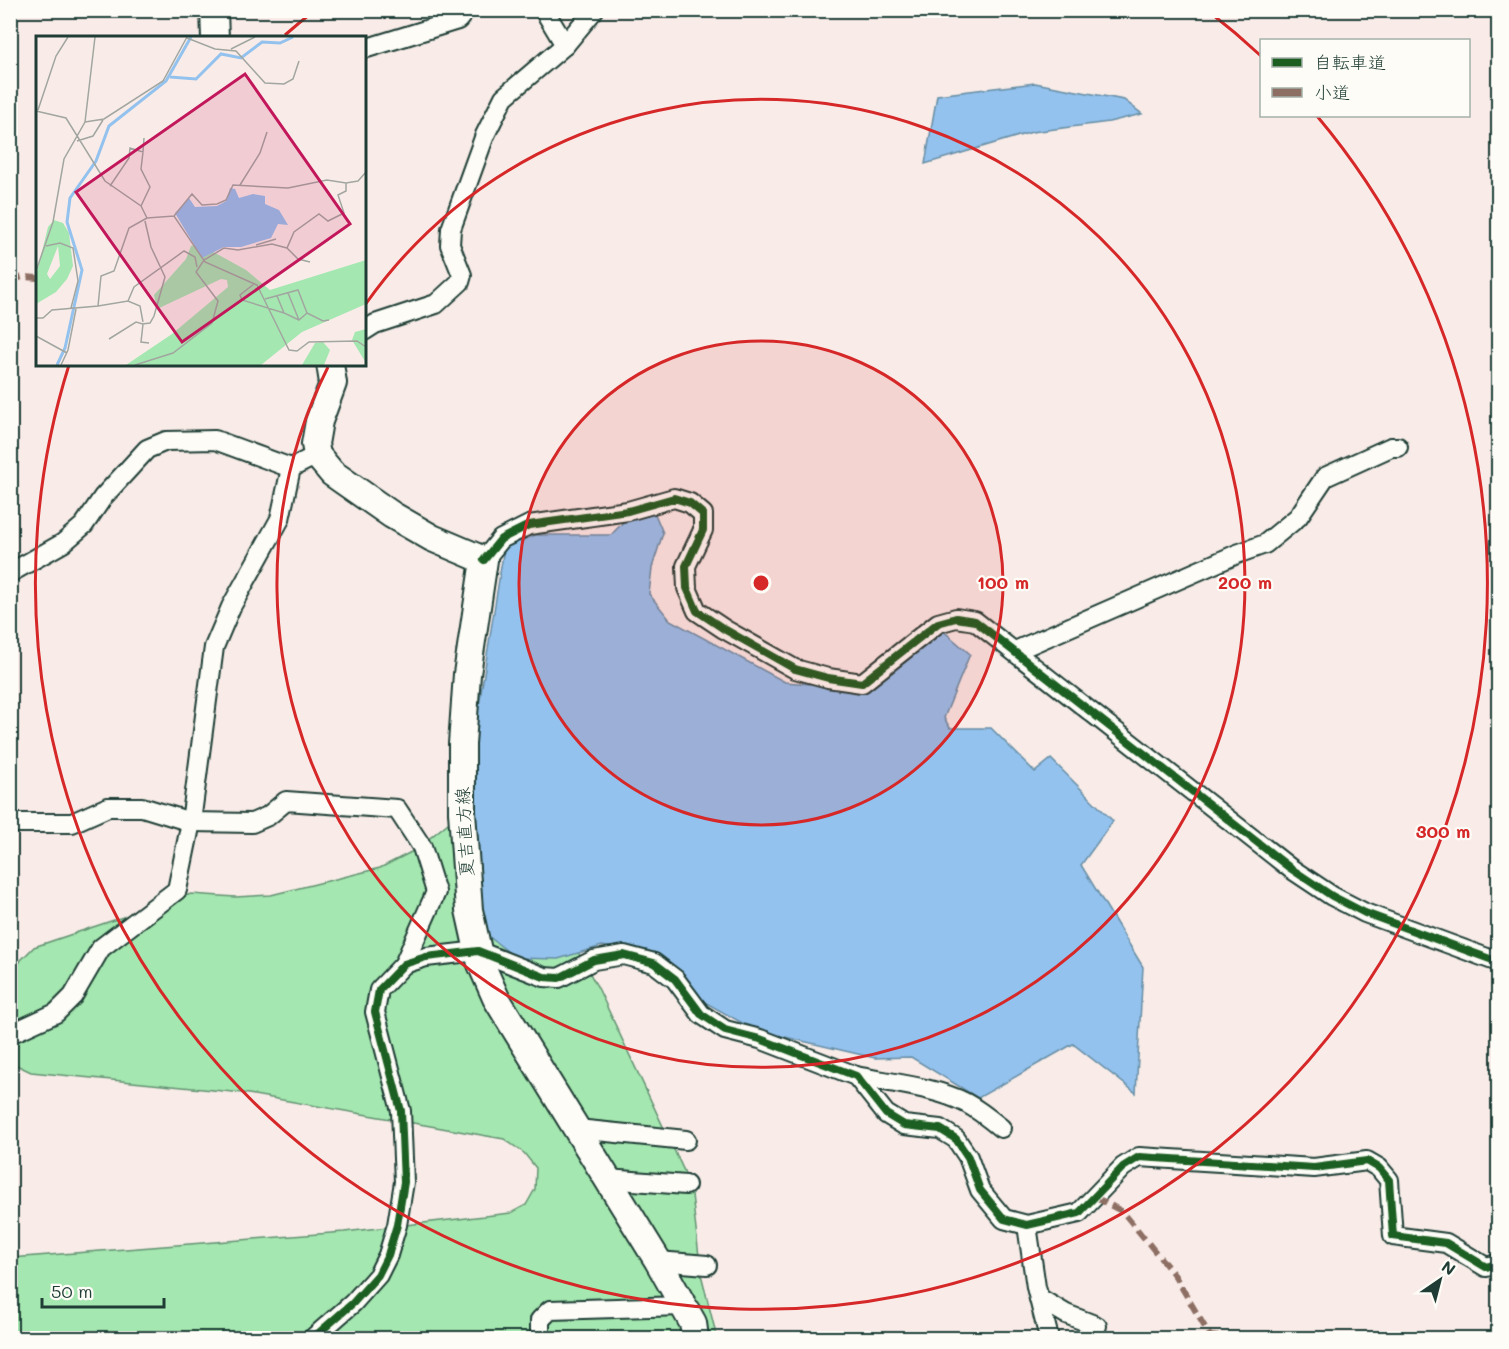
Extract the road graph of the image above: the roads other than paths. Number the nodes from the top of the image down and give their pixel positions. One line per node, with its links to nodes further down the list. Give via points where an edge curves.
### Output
1 (214, 10): 5 (main road)
2 (466, 10): 7 (street, via 458,20)
3 (544, 10): 6 (street)
4 (594, 10): 6 (street)
5 (215, 36)
6 (565, 45): 8 (street, via 504,97 485,135 451,229 450,245 462,275 460,282 436,304)
7 (366, 48)
8 (366, 330)
9 (330, 366): 11 (main road, via 333,383 319,421)
10 (1398, 447): 15 (street, via 1325,477 1298,517 1265,544)
11 (317, 455): 12 (street); 13 (main road, via 332,473 392,515 432,538)
12 (291, 468): 14 (street, via 215,440 166,441 147,449 103,497 84,525 63,543); 16 (street, via 279,519 214,647)
13 (484, 560): 15 (street, via 501,538 530,525 628,511 674,498 690,503 703,514 704,530 686,566 687,588 697,611 795,669 862,683 938,623 956,618 975,621); 18 (main road, 夏吉直方線, via 467,674 462,744 469,910)
14 (10, 573)
15 (1015, 651): 19 (street, via 1261,847 1307,879 1365,913)
16 (191, 822): 17 (street, via 142,807 108,807 72,823); 20 (street, via 252,823 286,801 397,808 422,847 436,892); 21 (street, via 177,890 101,948 73,996 56,1013)
17 (10, 823)
18 (478, 951): 20 (street, via 426,957); 22 (street, via 544,977 559,978 594,960 624,955 654,963 675,979 701,1014 725,1030 760,1039); 23 (main road, 夏吉直方線, via 496,998)
19 (1498, 962)
20 (405, 964): 35 (street, via 379,990 375,1012 401,1111 404,1182 397,1225 378,1275)
21 (10, 1034)
22 (856, 1076): 24 (street, via 965,1102); 28 (street, via 886,1114 904,1125 940,1129 956,1138 980,1190 1004,1219)
23 (577, 1128): 25 (street); 26 (main road, 夏吉直方線)
24 (1001, 1128)
25 (686, 1140)
26 (607, 1179): 27 (street); 29 (main road, 夏吉直方線)
27 (686, 1185)
28 (1027, 1226): 31 (street, via 1079,1213 1123,1167 1139,1157 1314,1167 1367,1161 1389,1180 1394,1236 1446,1243 1486,1267); 32 (street)
29 (658, 1261): 30 (street); 33 (main road, 夏吉直方線)
30 (707, 1264)
31 (1498, 1264)
32 (1039, 1298): 34 (street); 38 (street)
33 (683, 1306): 36 (street, via 550,1310 540,1320); 37 (main road, 夏吉直方線, via 693,1323)
34 (1097, 1326)
35 (313, 1338)
36 (540, 1338)
37 (695, 1338)
38 (1049, 1338)

